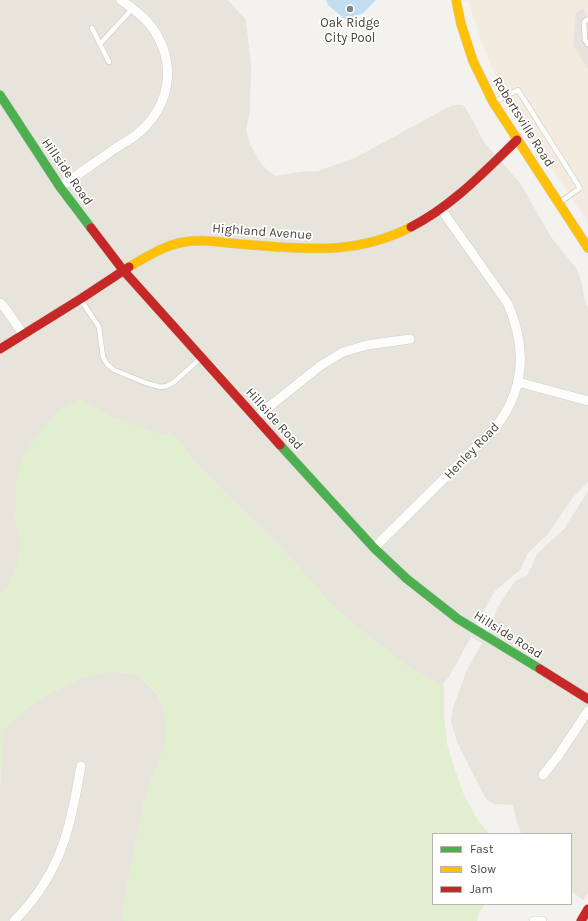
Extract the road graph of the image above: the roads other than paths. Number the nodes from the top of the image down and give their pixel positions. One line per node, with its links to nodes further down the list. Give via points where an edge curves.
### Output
1 (121, 0): 3 (street)
2 (456, 0): 10 (main road, Robertsville Road, via 473,61)
3 (133, 8): 6 (lane); 12 (street, via 151,26 166,57 168,79 164,98 142,130)
4 (588, 18): 7 (lane, via 584,22 585,40)
5 (92, 28): 6 (lane)
6 (100, 44): 8 (lane)
7 (588, 44)
8 (109, 62)
9 (0, 95): 12 (main road, Hillside Road)
10 (493, 102): 11 (main road, Robertsville Road); 13 (lane, via 518,90 580,188)
11 (517, 140): 13 (main road, Robertsville Road); 14 (main road, Highland Avenue)
12 (60, 187): 16 (main road, Hillside Road)
13 (559, 203): 15 (main road, Robertsville Road)
14 (441, 208): 16 (main road, Highland Avenue, via 421,222 394,234 355,246 325,250 201,240 179,243 158,251); 23 (street, Henley Road, via 513,314 521,344)
15 (588, 248)
16 (123, 270): 17 (main road, Highland Avenue); 22 (main road, Hillside Road)
17 (80, 299): 19 (main road, Highland Avenue); 22 (lane, via 99,327 103,357 114,370 161,387 167,386 181,376)
18 (0, 303): 19 (street)
19 (23, 334): 21 (main road, Highland Avenue)
20 (410, 339): 25 (street, via 367,345 343,352 320,366)
21 (0, 349)
22 (201, 358): 25 (main road, Hillside Road)
23 (518, 382): 24 (street); 26 (street, Henley Road, via 512,403 495,428)
24 (588, 402)
25 (255, 418): 26 (main road, Hillside Road)
26 (374, 548): 27 (main road, Hillside Road, via 407,579 458,619)
27 (588, 699)
28 (588, 711): 30 (street)
29 (81, 766): 32 (street, via 63,846 35,895)
30 (543, 775)
31 (588, 909): 35 (main road)
32 (14, 921)
33 (534, 921): 34 (street)
34 (542, 921)
35 (581, 921)

